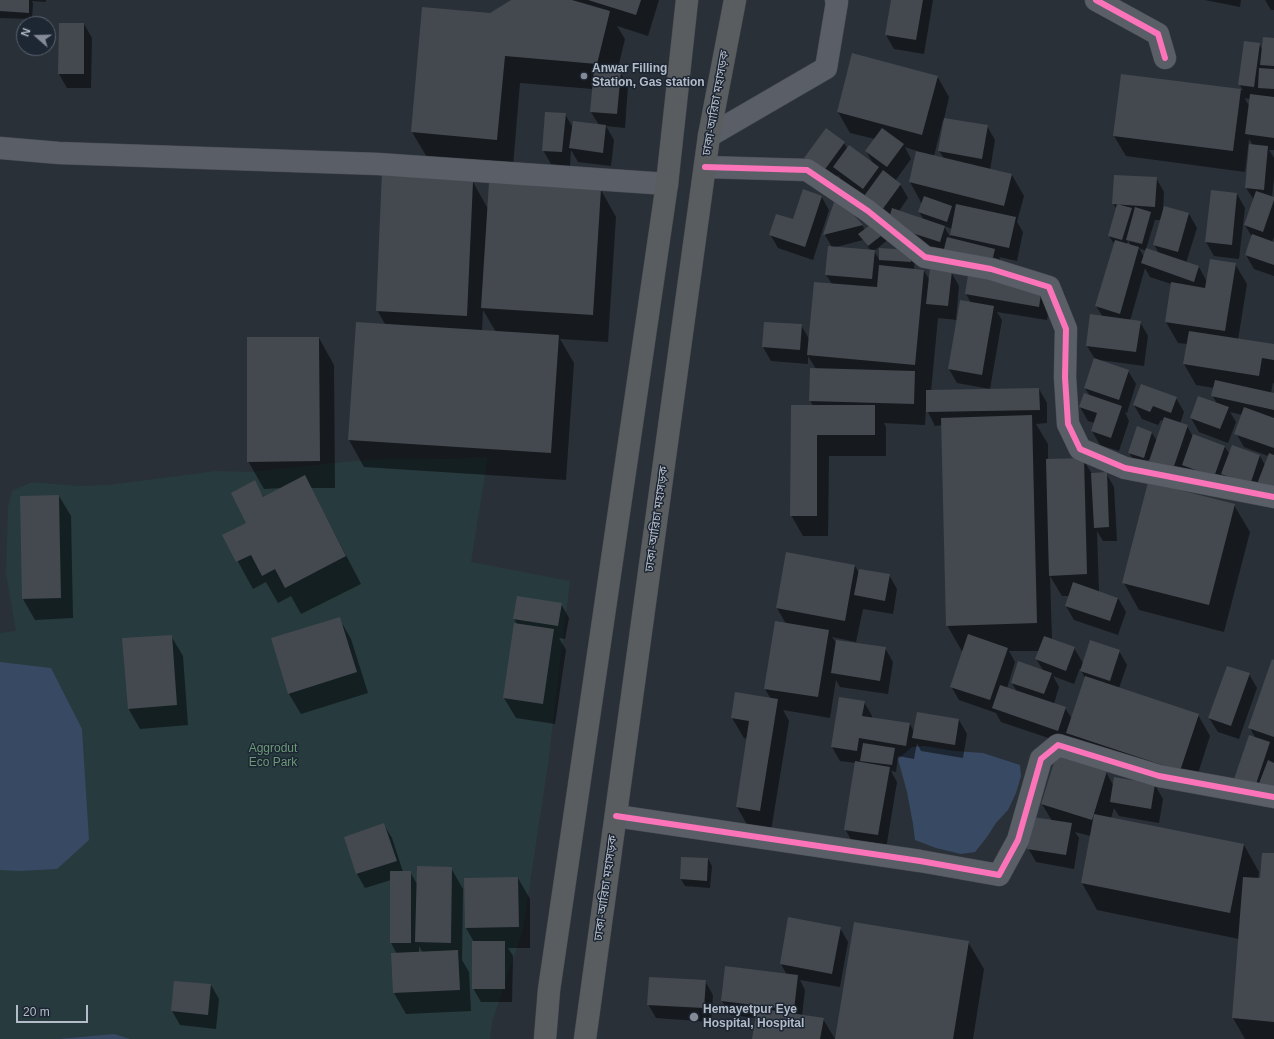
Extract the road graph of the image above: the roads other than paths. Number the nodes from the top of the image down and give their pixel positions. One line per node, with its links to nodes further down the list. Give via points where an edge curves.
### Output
1 (687, 0): 9 (highway)
2 (735, 0): 6 (highway, ঢাকা-আরিচা মহাসড়ক)
3 (836, 0): 6 (street, via 826,68)
4 (1096, 0): 5 (street, via 1158,34)
5 (1165, 58)
6 (709, 136): 8 (highway, ঢাকা-আরিচা মহাসড়ক)
7 (0, 148): 9 (street, via 59,153 378,164)
8 (705, 167): 10 (street, via 807,170 868,210 925,256 991,269 1049,287 1066,329 1065,377 1068,424 1080,449 1125,468); 12 (highway, ঢাকা-আরিচা মহাসড়ক)
9 (667, 184): 14 (highway)
10 (1274, 497)
11 (1274, 798): 12 (street, via 1159,776 1058,744 1041,759 1018,840 999,875)
12 (616, 816): 13 (highway, ঢাকা-আরিচা মহাসড়ক)
13 (592, 989): 17 (highway, ঢাকা-আরিচা মহাসড়ক); 18 (highway)
14 (549, 990): 15 (highway); 16 (highway)
15 (536, 1039)
16 (545, 1039)
17 (585, 1039)
18 (600, 1039)

